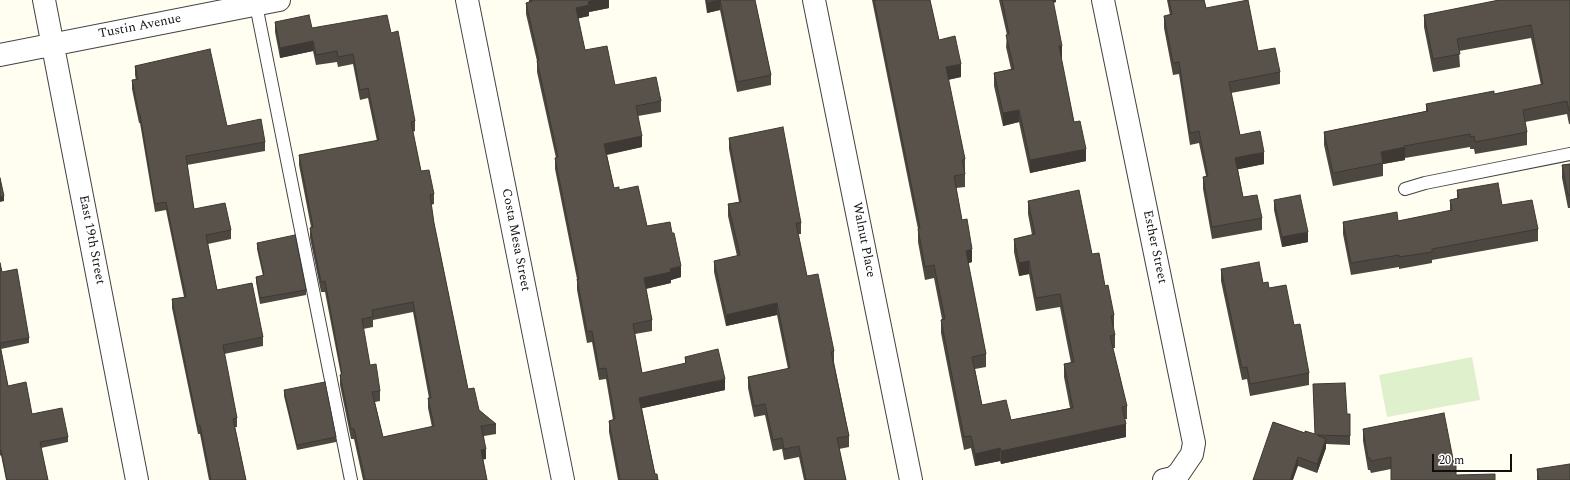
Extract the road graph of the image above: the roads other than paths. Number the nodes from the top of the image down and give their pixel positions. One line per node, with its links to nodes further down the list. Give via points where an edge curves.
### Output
1 (44, 0): 7 (street, East 19th Street)
2 (279, 0): 6 (street, Tustin Avenue)
3 (467, 0): 13 (street, Costa Mesa Street)
4 (814, 0): 14 (street, Walnut Place)
5 (1103, 0): 15 (street, Esther Street, via 1194,443 1192,454 1179,473)
6 (256, 5): 7 (street, Tustin Avenue); 12 (lane)
7 (53, 44): 8 (street, Tustin Avenue); 11 (street, East 19th Street)
8 (0, 55)
9 (1570, 154): 10 (lane)
10 (1405, 189)
11 (137, 480)
12 (351, 480)
13 (563, 480)
14 (912, 480)
15 (1164, 480)

